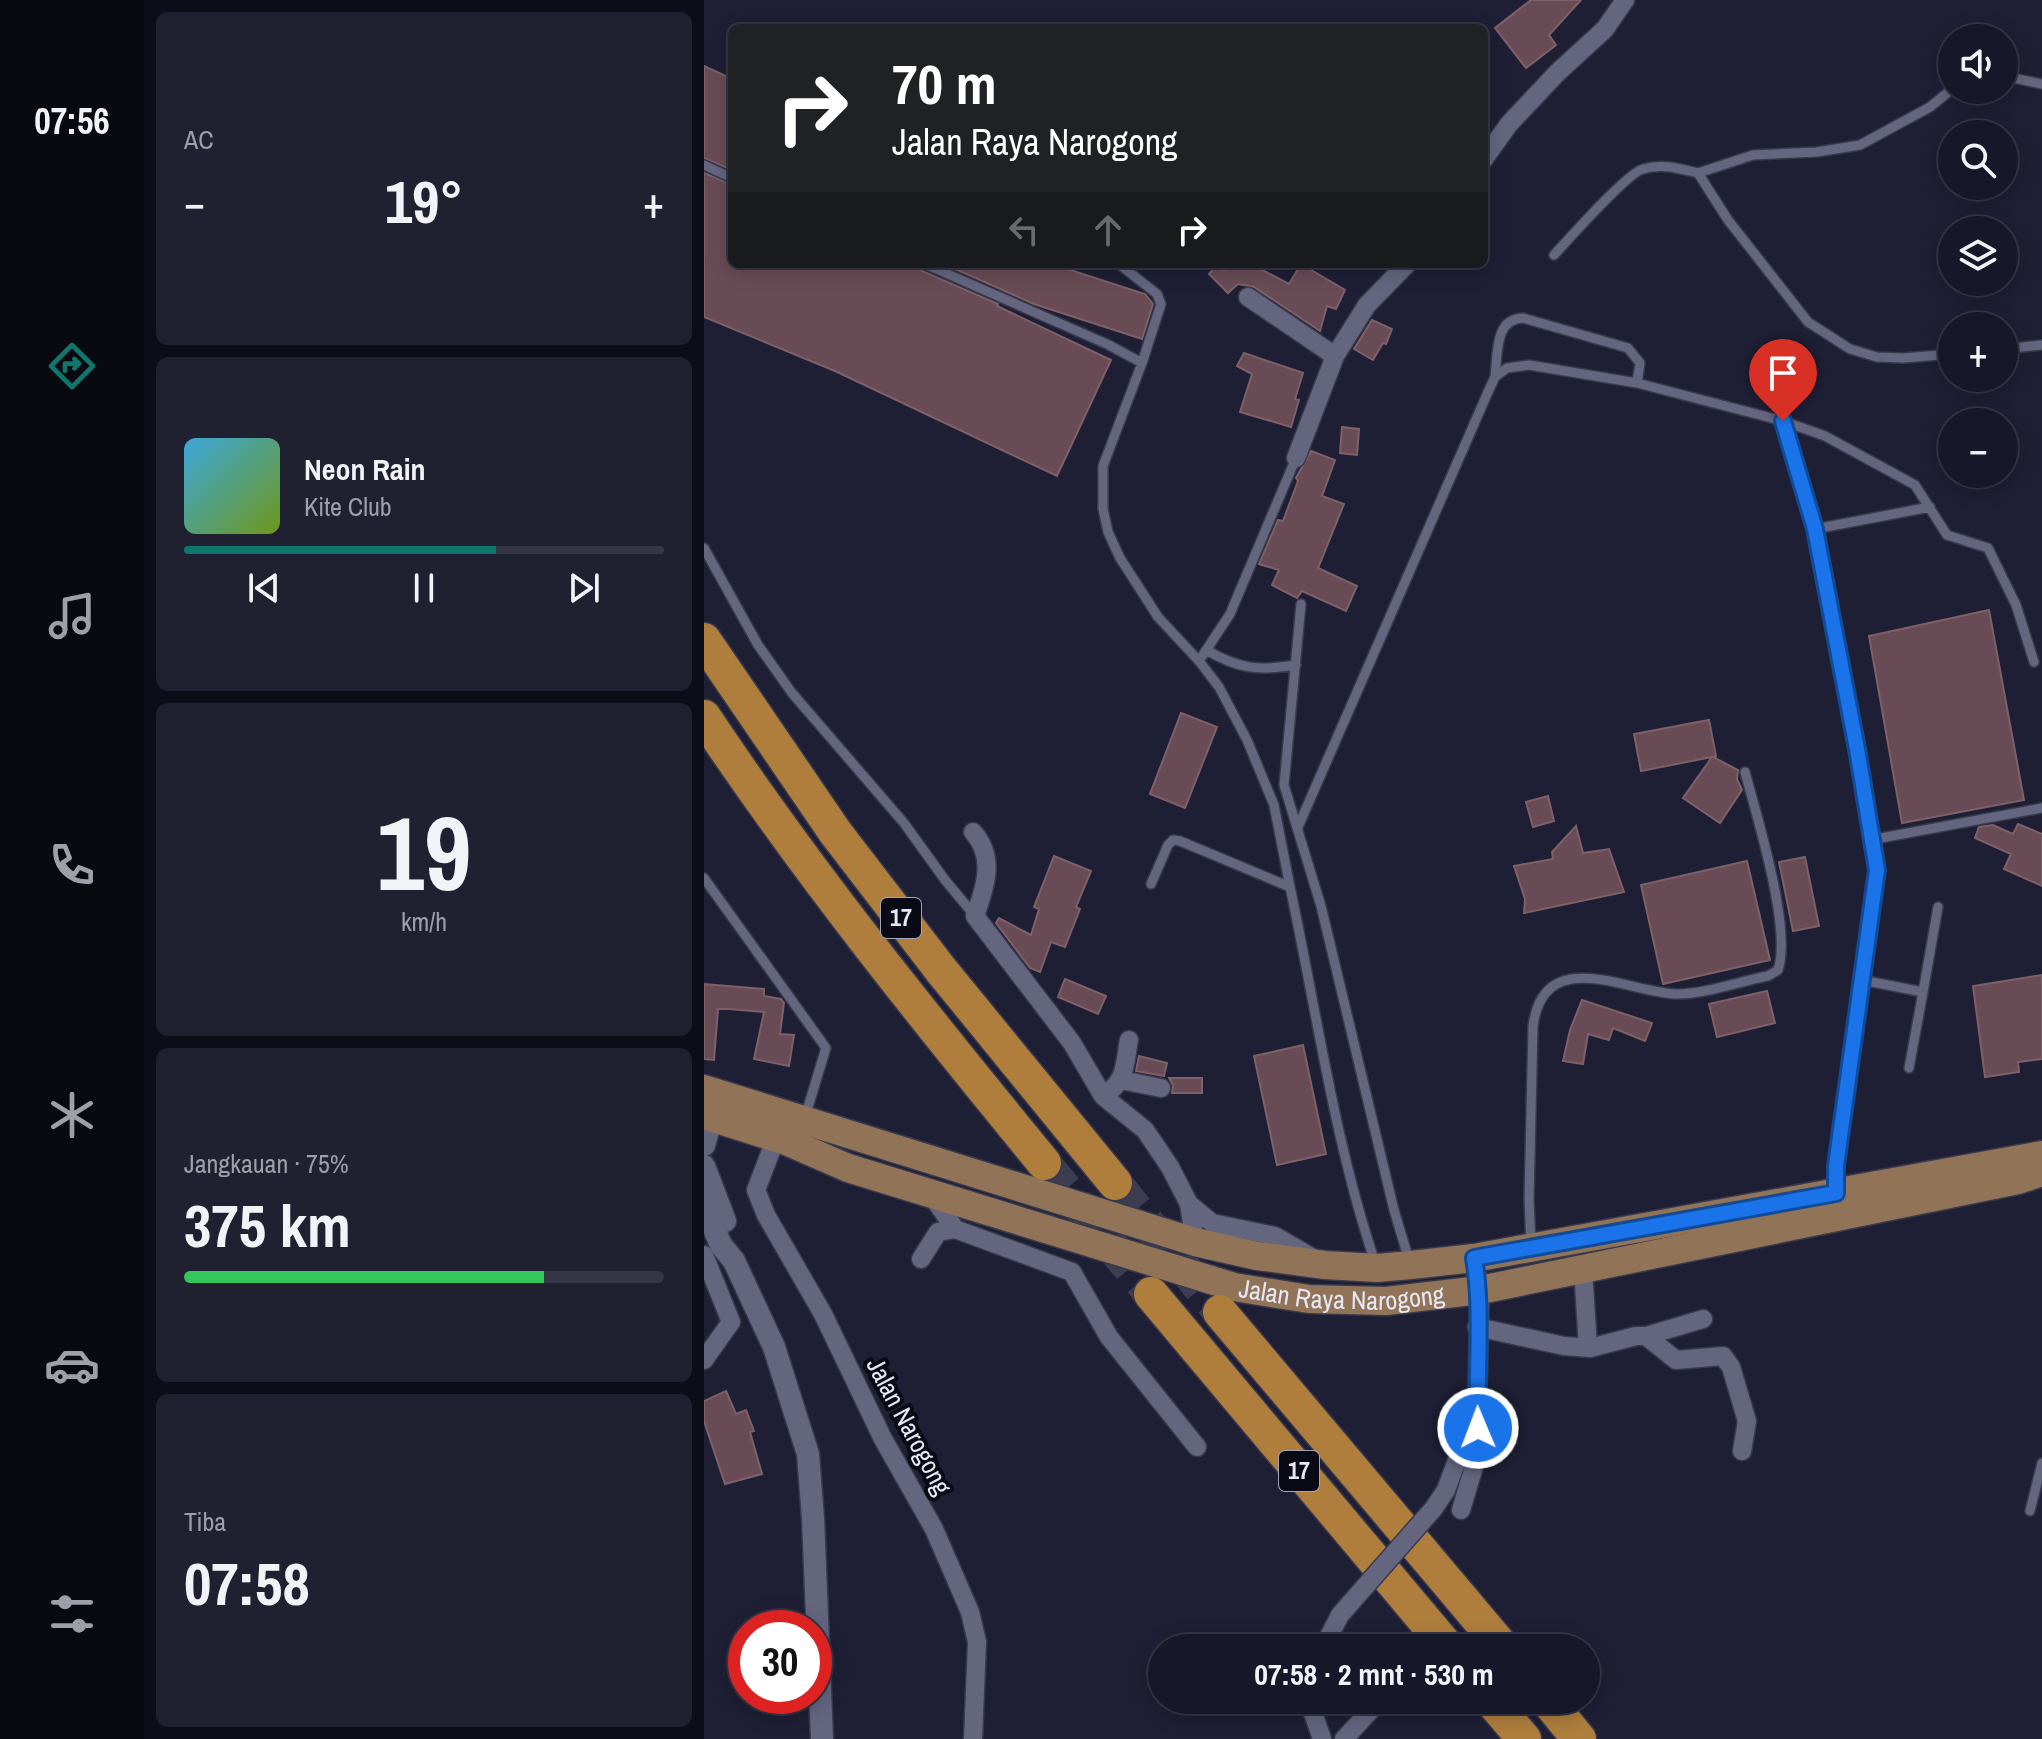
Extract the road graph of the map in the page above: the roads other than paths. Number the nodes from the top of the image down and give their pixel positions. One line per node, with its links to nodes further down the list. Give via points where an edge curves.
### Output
1 (1625, 0): 5 (street, via 1605,29 1509,124)
2 (2018, 79): 3 (lane)
3 (2042, 84)
4 (1938, 100): 7 (lane, via 1860,145 1753,155)
5 (1488, 153)
6 (704, 165): 8 (lane)
7 (1698, 173): 9 (lane, via 1664,165 1640,169); 16 (lane, via 1808,322 1850,349 1877,357)
8 (728, 176)
9 (1554, 255)
10 (934, 268): 18 (lane)
11 (1124, 268): 18 (lane, via 1157,294 1161,304)
12 (1403, 268): 17 (street, via 1367,305)
13 (1248, 297): 17 (street)
14 (2042, 345): 15 (lane)
15 (2018, 348)
16 (1938, 355)
17 (1335, 356): 22 (street)
18 (1142, 363): 29 (lane, via 1103,466 1103,509 1108,532 1135,582 1158,617)
19 (1495, 377): 20 (lane, via 1507,368 1529,365); 20 (lane, via 1505,324 1523,318 1628,348 1640,363); 35 (lane)
20 (1637, 383): 21 (lane)
21 (1783, 421): 23 (lane, via 1825,436 1915,485); 24 (lane)
22 (1296, 458): 28 (lane, via 1230,614)
23 (1930, 507): 24 (lane); 30 (lane, via 1947,535 1988,548 2016,605)
24 (1815, 529): 37 (lane)
25 (704, 548): 42 (lane, via 758,645 792,693 904,823)
26 (1301, 604): 31 (lane)
27 (704, 640): 59 (highway, 17, via 835,832)
28 (1206, 650): 29 (lane); 31 (lane, via 1249,669)
29 (1199, 661): 40 (lane, via 1247,740 1274,805)
30 (2034, 662)
31 (1296, 665): 35 (lane, via 1284,785)
32 (704, 717): 55 (highway, 17, via 818,881)
33 (1745, 772): 66 (lane, via 1776,897 1782,959 1778,970 1678,994 1580,978 1546,994 1535,1007 1533,1026)
34 (2042, 808): 37 (lane)
35 (1298, 827): 72 (lane)
36 (973, 832): 42 (street, via 988,869)
37 (1870, 840): 43 (lane, via 1877,870)
38 (704, 878): 51 (lane, via 826,1048)
39 (1151, 884): 40 (lane, via 1173,840)
40 (1290, 887): 73 (lane, via 1339,1139)
41 (1938, 907): 44 (lane)
42 (975, 916): 50 (street, via 1072,1043)
43 (1862, 980): 44 (lane); 61 (lane)
44 (1923, 992): 46 (lane)
45 (1129, 1040): 47 (street)
46 (1909, 1068)
47 (1121, 1080): 48 (street); 50 (street)
48 (1161, 1088)
49 (704, 1089): 51 (main road, Jalan Raya Narogong)
50 (1103, 1096): 62 (street, via 1145,1130)
51 (804, 1120): 65 (main road, Jalan Raya Narogong)
52 (705, 1130): 53 (main road); 57 (main road, Jalan Raya Narogong, via 786,1141)
53 (771, 1151): 57 (main road); 97 (street, Jalan Narogong, via 756,1190 766,1215 934,1529 974,1625)
54 (2042, 1155): 61 (main road, Jalan Raya Narogong)
55 (1044, 1163)
56 (704, 1166): 70 (street, via 733,1240)
57 (848, 1168): 60 (main road, Jalan Raya Narogong)
58 (2042, 1172): 74 (main road, Jalan Raya Narogong)
59 (1115, 1183)
60 (930, 1193): 64 (street); 75 (main road, Jalan Raya Narogong, via 1234,1287 1309,1299 1386,1301)
61 (1836, 1193): 66 (main road, Jalan Raya Narogong)
62 (1189, 1204): 65 (street); 71 (street, via 1212,1223 1275,1236)
63 (704, 1206): 70 (street)
64 (955, 1229): 69 (street, via 938,1232); 84 (street, via 1072,1272 1109,1337)
65 (1195, 1242): 71 (main road, Jalan Raya Narogong)
66 (1531, 1247): 68 (main road, Jalan Raya Narogong)
67 (705, 1258): 82 (street, via 731,1322)
68 (1474, 1258): 72 (main road, Jalan Raya Narogong); 75 (street)
69 (921, 1259)
70 (734, 1261): 96 (street, via 774,1347 808,1454)
71 (1325, 1265): 73 (main road, Jalan Raya Narogong)
72 (1411, 1265): 73 (main road, Jalan Raya Narogong)
73 (1377, 1268)
74 (1583, 1269): 75 (main road, Jalan Raya Narogong); 81 (street)
75 (1480, 1290): 79 (street)
76 (1151, 1294): 90 (highway, 17)
77 (1220, 1312): 91 (highway, 17)
78 (1703, 1319): 80 (street)
79 (1477, 1327): 81 (street); 83 (street)
80 (1646, 1336): 81 (street); 85 (street, via 1676,1360 1727,1359 1747,1421)
81 (1588, 1347)
82 (704, 1360)
83 (1477, 1406): 87 (street, via 1479,1450); 89 (street, bridge, via 1446,1490 1340,1615)
84 (1197, 1447)
85 (1742, 1451)
86 (2042, 1463): 88 (lane)
87 (1461, 1510)
88 (2030, 1511)
89 (1330, 1634)
90 (1436, 1634)
91 (1491, 1634)
92 (1313, 1714): 98 (street)
93 (1367, 1714): 99 (street)
94 (1503, 1714): 100 (highway)
95 (1558, 1714): 101 (highway)
96 (822, 1739)
97 (973, 1739)
98 (1322, 1739)
99 (1344, 1739)
100 (1524, 1739)
101 (1579, 1739)

